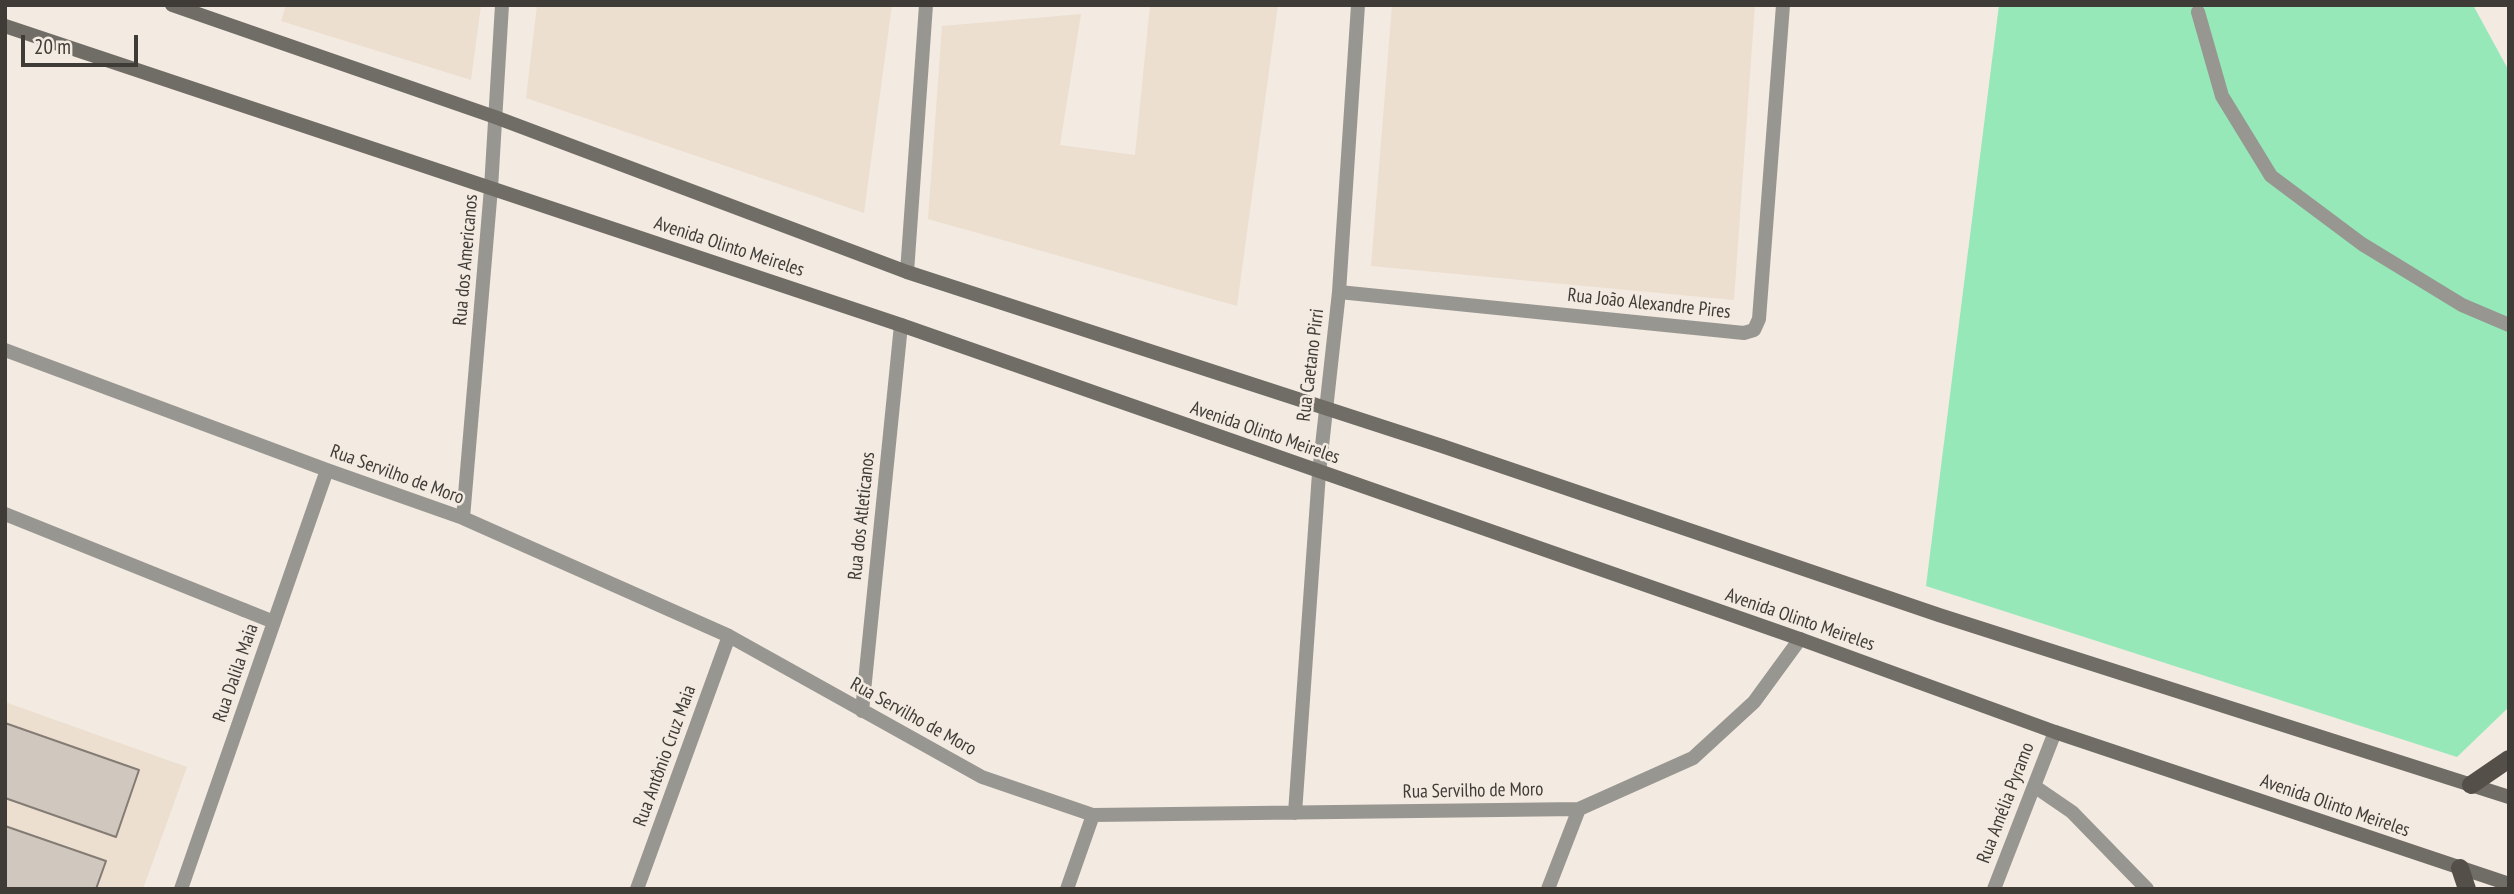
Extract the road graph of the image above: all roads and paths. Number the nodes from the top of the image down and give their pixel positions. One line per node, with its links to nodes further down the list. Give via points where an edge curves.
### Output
1 (172, 5): 8 (main road, Avenida Olinto Meireles)
2 (502, 5): 8 (street, Rua dos Americanos)
3 (926, 5): 10 (street)
4 (1358, 5): 11 (street, Rua Caetano Pirri)
5 (1783, 5): 11 (street, Rua João Alexandre Pires, via 1759,319 1754,330 1744,333)
6 (2198, 12): 13 (street, via 2222,96 2271,176 2362,244 2462,305)
7 (5, 26): 9 (main road, Avenida Olinto Meireles)
8 (495, 117): 9 (street, Rua dos Americanos); 10 (main road, Avenida Olinto Meireles)
9 (491, 188): 12 (main road, Avenida Olinto Meireles); 19 (street, Rua dos Americanos)
10 (907, 272): 15 (main road, Avenida Olinto Meireles)
11 (1339, 292): 15 (street, Rua Caetano Pirri)
12 (901, 325): 17 (main road, Avenida Olinto Meireles); 23 (street, Rua dos Atleticanos)
13 (2509, 325)
14 (5, 350): 16 (street, Rua Servilho de Moro)
15 (1325, 409): 17 (street, Rua Caetano Pirri); 26 (main road, Avenida Olinto Meireles, via 1939,615)
16 (327, 470): 19 (street, Rua Servilho de Moro); 20 (street, Rua Dalila Maia)
17 (1320, 473): 22 (main road, Avenida Olinto Meireles); 30 (street, Rua Caetano Pirri)
18 (5, 514): 20 (street)
19 (463, 518): 21 (street, Rua Servilho de Moro)
20 (274, 622): 34 (street, Rua Dalila Maia)
21 (729, 636): 23 (street, Rua Servilho de Moro); 35 (street, Rua Antônio Cruz Maia)
22 (1800, 639): 24 (main road, Avenida Olinto Meireles); 29 (street, Rua Servilho de Moro, via 1754,702 1693,758)
23 (862, 710): 31 (street, Rua Servilho de Moro, via 982,777)
24 (2055, 732): 27 (street, Rua Amélia Pyramo); 32 (main road, Avenida Olinto Meireles)
25 (2509, 759): 26 (main road)
26 (2470, 785): 28 (main road, Avenida Olinto Meireles)
27 (2034, 786): 38 (street, Rua Amélia Pyramo); 39 (street, via 2071,812)
28 (2509, 797)
29 (1579, 808): 30 (street, Rua Servilho de Moro); 37 (street)
30 (1295, 813): 31 (street, Rua Servilho de Moro)
31 (1093, 814): 36 (street)
32 (2460, 868): 33 (main road, Avenida Olinto Meireles); 40 (main road)
33 (2509, 884)
34 (181, 889)
35 (637, 889)
36 (1068, 889)
37 (1548, 889)
38 (1994, 889)
39 (2147, 889)
40 (2467, 889)

